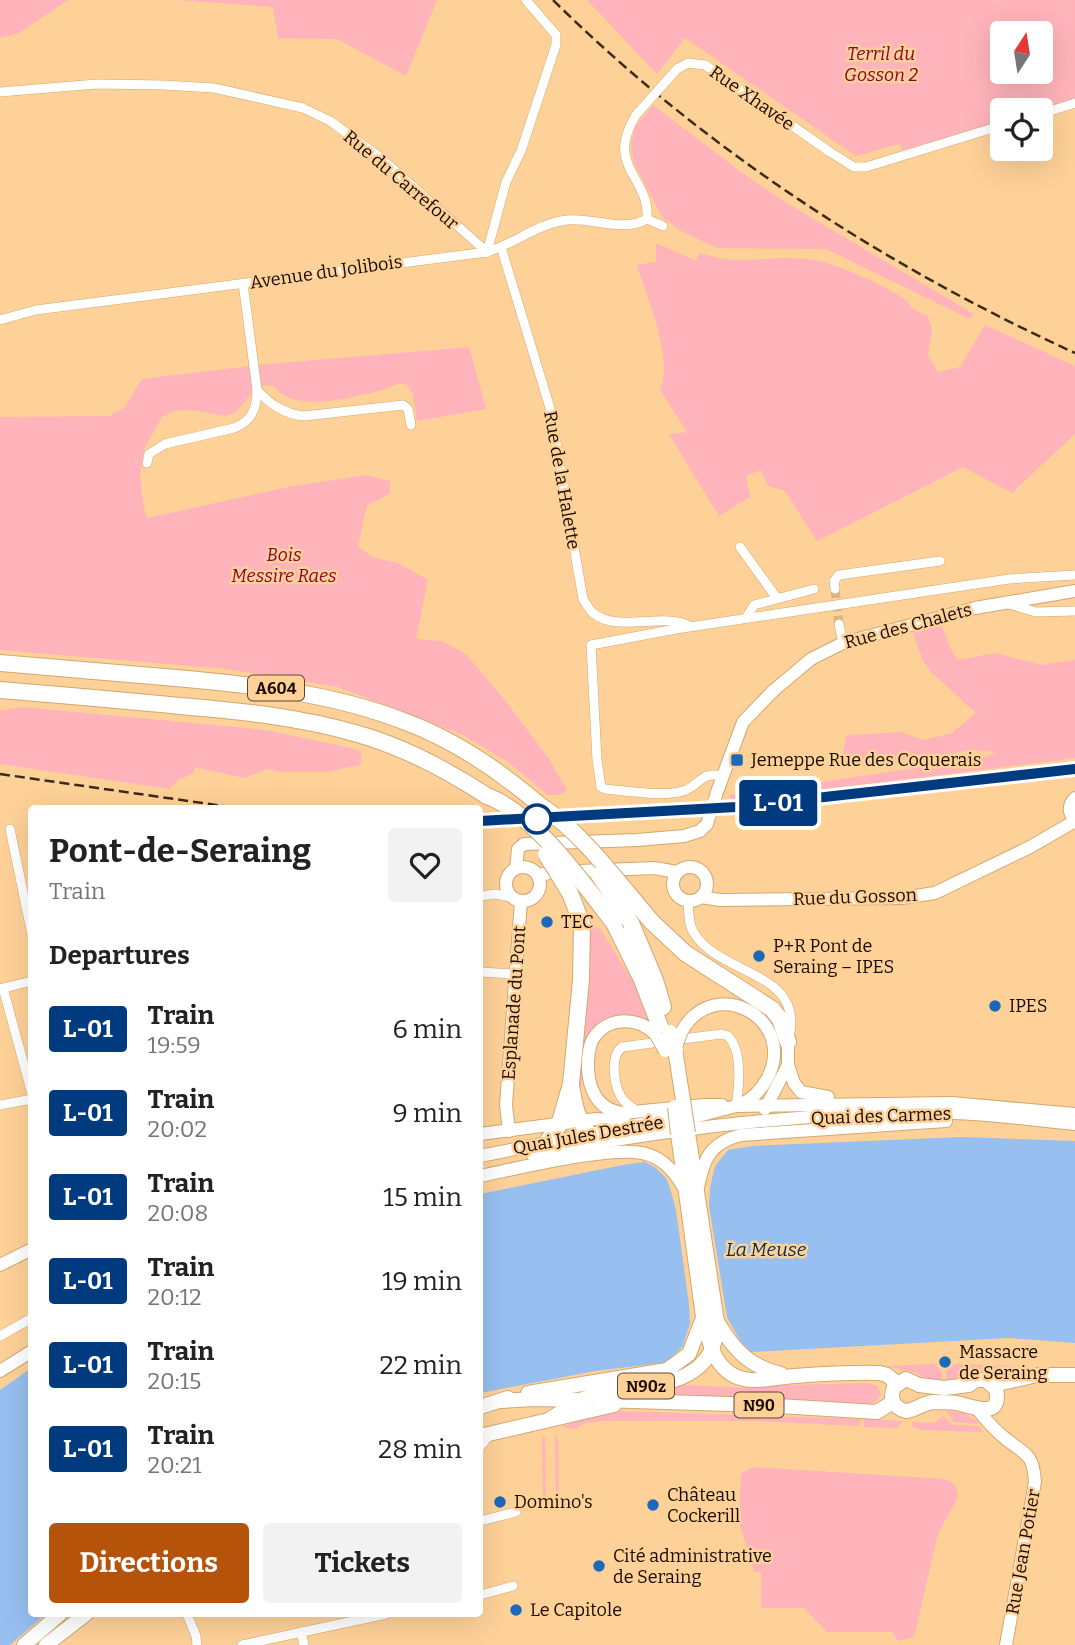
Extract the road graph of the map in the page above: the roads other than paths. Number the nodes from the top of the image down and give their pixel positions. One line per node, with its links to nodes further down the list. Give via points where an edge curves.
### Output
1 (526, 0): 9 (street, via 556,35 556,45)
2 (0, 92): 9 (street, Rue du Carrefour, via 97,84 164,85 214,88 303,108 330,121 381,158)
3 (1075, 103): 4 (street)
4 (1053, 110)
5 (990, 129): 6 (street, Rue Xhavée, bridge, via 854,167 705,65 688,64 677,69 626,131 625,162 644,196)
6 (646, 219): 7 (street); 8 (street, Avenue du Jolibois, via 627,225 561,221 529,231)
7 (663, 226)
8 (501, 247): 9 (street, Avenue du Jolibois); 26 (street, Rue de la Halette, via 550,408 583,599 605,620 679,621)
9 (486, 251): 10 (street, Avenue du Jolibois)
10 (243, 283): 11 (street, Avenue du Jolibois, via 36,310); 12 (street)
11 (0, 320)
12 (257, 390): 13 (street, via 275,407 298,416 403,405); 14 (street, via 255,409 245,422 161,445 149,454)
13 (411, 425)
14 (147, 463)
15 (740, 547): 21 (street)
16 (940, 561): 19 (street, via 839,575)
17 (1075, 575): 24 (street, via 1009,579)
18 (814, 589): 21 (street)
19 (835, 589)
20 (1075, 591): 22 (main road, Rue des Chalets)
21 (776, 597): 24 (street, via 754,605)
22 (1004, 602): 23 (street, via 1036,612); 27 (main road, Rue des Chalets)
23 (1075, 611)
24 (746, 618): 26 (street)
25 (839, 624): 27 (street)
26 (692, 627): 30 (street, via 591,645 599,784 605,789 681,792 707,775)
27 (843, 643): 30 (main road, Rue des Chalets, via 811,659 751,713 738,730)
28 (0, 663): 33 (highway, A604, via 267,687 319,696 406,722 451,742 490,765)
29 (0, 690): 31 (highway, A604, via 255,713 312,723 397,748 457,776)
30 (723, 776): 36 (main road, Rue des Chalets, bridge, via 707,824 700,831 637,840 524,844 518,849)
31 (487, 796): 48 (highway, A604, bridge, via 504,802 579,877 614,923); 53 (highway, bridge, via 555,866 582,923)
32 (1075, 798): 34 (main road, Rue du Gosson, via 1069,806)
33 (535, 801): 48 (highway, A604, bridge, via 602,879 631,923 655,981); 49 (highway, bridge, via 557,816 685,953 766,1003 780,1019)
34 (1075, 820): 40 (main road, Rue du Gosson, via 1030,847 926,895 774,900)
35 (10, 829): 43 (street)
36 (516, 868): 38 (main road, via 531,868); 41 (main road, Esplanade du Pont, via 506,878 506,888)
37 (677, 872): 38 (main road, via 654,868); 40 (main road, via 692,867 702,872 707,882); 42 (main road, via 674,890)
38 (538, 875): 41 (main road, Esplanade du Pont, via 540,887 534,898)
39 (483, 896): 41 (street)
40 (701, 897): 42 (main road)
41 (517, 899): 45 (main road, Esplanade du Pont)
42 (688, 901): 49 (street, via 690,926 701,941 786,999 792,1017)
43 (28, 906)
44 (483, 972): 45 (street)
45 (516, 974): 66 (main road, Esplanade du Pont)
46 (28, 982): 47 (street)
47 (1, 988): 52 (street)
48 (668, 1033): 50 (highway, A604, bridge); 58 (main road, via 718,1004 746,1009 765,1024 772,1039 773,1065 758,1093); 59 (main road, via 639,1023 618,1022 598,1032 590,1047 588,1076 593,1094 613,1112)
49 (788, 1042): 51 (main road)
50 (670, 1050): 67 (main road, A604, bridge)
51 (788, 1065): 55 (main road, via 794,1083 805,1094); 57 (main road)
52 (28, 1082)
53 (571, 1084): 65 (highway); 68 (highway, via 574,1104)
54 (28, 1097): 56 (street)
55 (877, 1104): 57 (main road, Quai des Carmes); 60 (main road, Quai des Carmes, via 952,1103)
56 (0, 1105)
57 (768, 1105): 58 (main road, Quai des Carmes); 63 (main road)
58 (736, 1107): 59 (main road, via 704,1105); 59 (street, via 740,1078 733,1041 721,1034 618,1050 614,1060 621,1098); 61 (main road, Quai des Carmes)
59 (639, 1113)
60 (1075, 1114)
61 (698, 1116): 68 (main road, Quai Jules Destrée, via 652,1122 603,1119)
62 (1027, 1119): 63 (main road, Quai des Carmes, via 918,1113); 64 (main road, Quai des Carmes); 75 (main road, via 751,1133 731,1138 711,1151)
63 (749, 1123): 67 (main road, Quai des Carmes)
64 (1075, 1124)
65 (559, 1125): 66 (main road); 68 (main road); 71 (highway)
66 (503, 1132): 69 (main road); 70 (main road, via 494,1140)
67 (685, 1132): 68 (main road, Quai Jules Destrée); 75 (main road, A604)
68 (588, 1133): 71 (main road, Quai Jules Destrée); 73 (main road, Quai Jules Destrée)
69 (483, 1134)
70 (483, 1141)
71 (547, 1142): 72 (main road, Quai Jules Destrée)
72 (483, 1155)
73 (483, 1163)
74 (483, 1176): 75 (main road, via 624,1152 643,1153 657,1158)
75 (692, 1192): 79 (main road, A604)
76 (28, 1252): 77 (main road)
77 (0, 1265)
78 (28, 1320): 80 (street)
79 (710, 1320): 82 (main road, via 716,1338); 85 (main road, via 741,1355 760,1368); 91 (main road, N90z, via 679,1363 667,1370 562,1386)
80 (0, 1336)
81 (28, 1354): 83 (main road)
82 (711, 1357): 85 (main road, via 742,1379); 90 (main road, N90z, via 676,1380)
83 (0, 1371)
84 (1075, 1375): 89 (main road, via 1037,1374)
85 (790, 1376): 86 (main road, via 880,1373)
86 (897, 1383): 87 (main road, via 906,1379); 93 (main road)
87 (919, 1385): 88 (main road); 94 (main road, via 923,1394)
88 (969, 1385): 89 (main road, via 981,1379); 96 (main road, via 966,1398)
89 (995, 1394): 96 (main road, via 988,1409); 98 (main road)
90 (580, 1400): 91 (main road, N90); 92 (main road, N90); 97 (main road, N90z)
91 (501, 1401): 95 (main road, N90)
92 (622, 1402): 93 (main road, N90, via 877,1412); 97 (main road, N90)
93 (893, 1402): 94 (main road, via 906,1411)
94 (920, 1405): 96 (main road, via 933,1402)
95 (483, 1406)
96 (974, 1408): 98 (main road, Rue Jean Potier)
97 (550, 1419): 99 (main road, N90)
98 (999, 1432): 116 (main road, Rue Jean Potier, via 1027,1454 1035,1482)
99 (485, 1435)
100 (516, 1513): 101 (street)
101 (483, 1520)
102 (513, 1586): 103 (street)
103 (483, 1594)
104 (57, 1617): 111 (main road)
105 (82, 1617): 112 (main road)
106 (188, 1617): 113 (street)
107 (336, 1617): 109 (street)
108 (371, 1617): 109 (street)
109 (337, 1624): 110 (street)
110 (301, 1632): 114 (street); 115 (street)
111 (24, 1645)
112 (46, 1645)
113 (197, 1645)
114 (242, 1645)
115 (303, 1645)
116 (1006, 1645)

